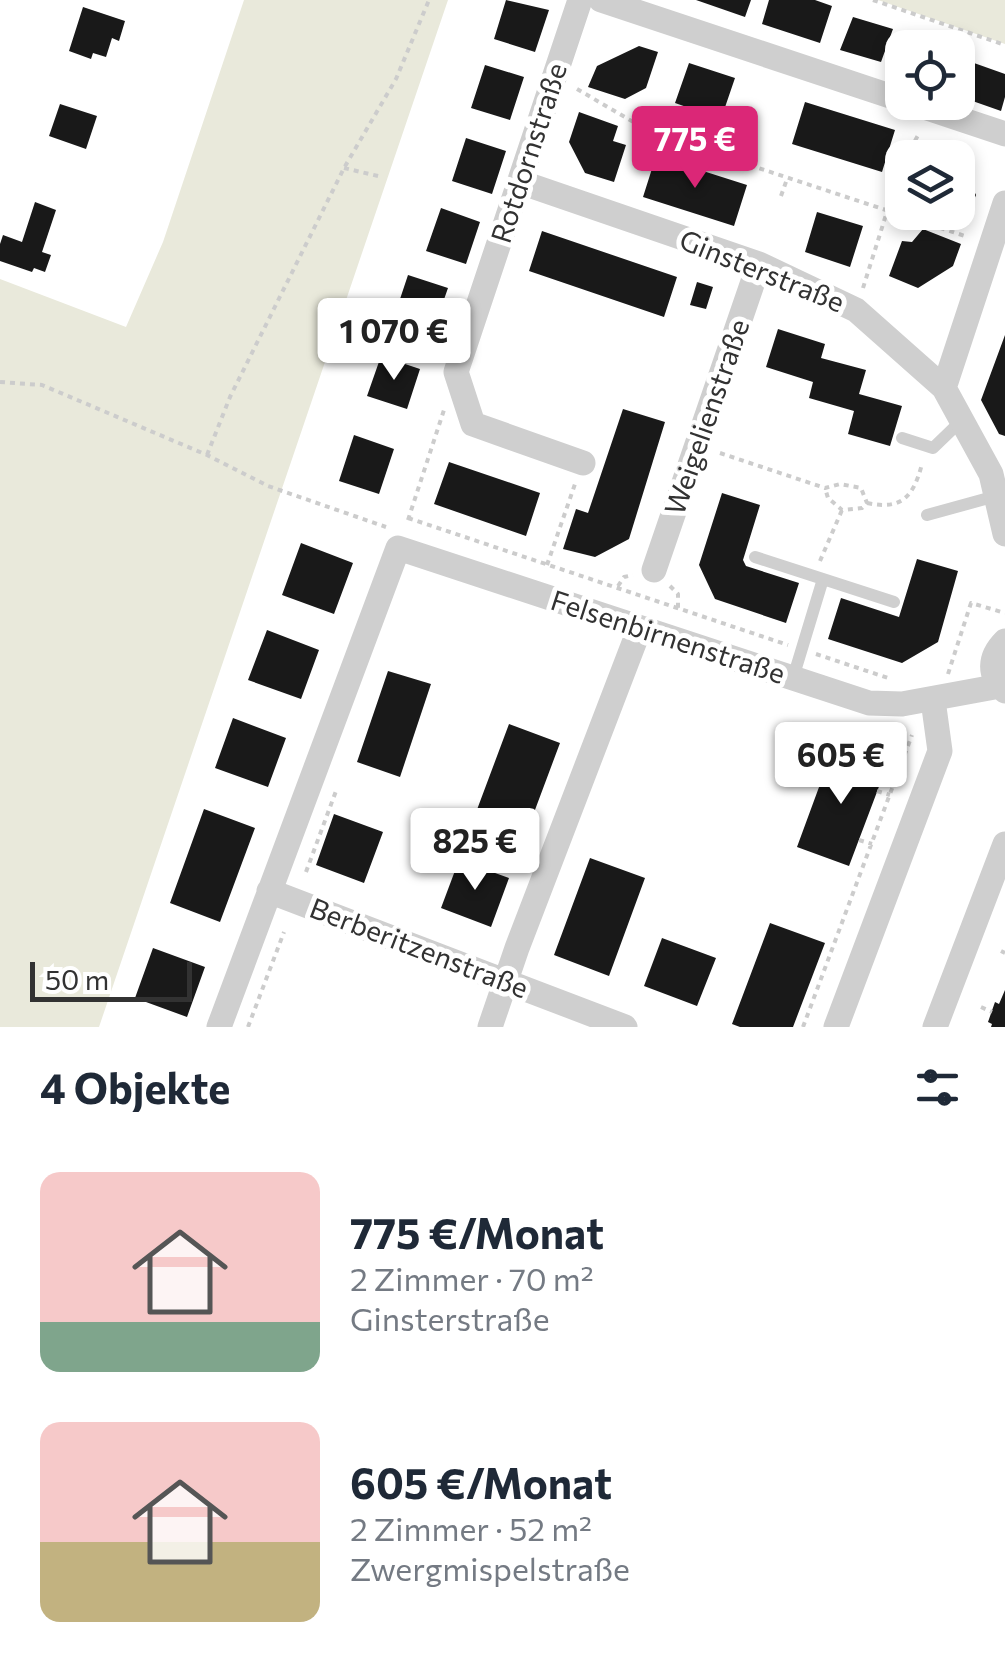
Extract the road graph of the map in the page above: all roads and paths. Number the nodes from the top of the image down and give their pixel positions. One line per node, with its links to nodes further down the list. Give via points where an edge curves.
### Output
1 (429, 0): 12 (path, via 396,79)
2 (580, 0): 6 (street, Rotdornstraße)
3 (601, 0): 7 (street)
4 (873, 0): 5 (path)
5 (1005, 45)
6 (555, 76): 11 (path, via 652,134); 15 (street, Rotdornstraße)
7 (885, 95)
8 (962, 120): 9 (street)
9 (1005, 134)
10 (756, 136): 11 (path)
11 (746, 166): 14 (path)
12 (344, 168): 13 (path); 31 (path)
13 (382, 177)
14 (787, 180): 16 (path); 18 (path)
15 (520, 182): 22 (street, Ginsterstraße); 32 (street, Rotdornstraße, via 456,372 473,424)
16 (782, 196)
17 (1005, 203): 21 (street)
18 (885, 212)
19 (885, 215): 23 (path)
20 (946, 230): 21 (path)
21 (992, 244): 25 (street)
22 (759, 264): 23 (street, Ginsterstraße); 29 (street, Weigelienstraße)
23 (856, 310): 25 (street, Ginsterstraße)
24 (0, 382): 31 (path, via 42,385)
25 (944, 388): 27 (street, Ginsterstraße)
26 (444, 409): 38 (path)
27 (962, 420): 30 (lane, via 933,448); 34 (street, Ginsterstraße)
28 (902, 438): 30 (lane)
29 (697, 446): 33 (path); 43 (street, Weigelienstraße)
30 (927, 446): 35 (path, via 908,496 888,507)
31 (207, 455): 40 (path)
32 (583, 463): 42 (path)
33 (824, 488): 35 (path, via 851,484 861,488); 36 (path)
34 (996, 496): 37 (lane); 39 (street, Ginsterstraße)
35 (866, 503): 36 (path)
36 (842, 510): 44 (path)
37 (926, 515)
38 (408, 518): 40 (path); 42 (path)
39 (1005, 534)
40 (401, 540): 47 (street, Felsenbirnenstraße); 61 (street)
41 (755, 557): 44 (lane)
42 (546, 565): 49 (path)
43 (654, 570)
44 (818, 577): 45 (lane); 49 (lane)
45 (894, 602)
46 (1005, 613): 53 (path, via 970,603)
47 (640, 630): 50 (street, Felsenbirnenstraße); 63 (street)
48 (1005, 641): 52 (street, via 992,660)
49 (801, 650): 50 (lane); 51 (path)
50 (792, 678): 53 (street, Felsenbirnenstraße, via 869,702)
51 (896, 681)
52 (1002, 688): 53 (street, Felsenbirnenstraße)
53 (932, 700): 56 (path); 71 (street, via 940,751)
54 (336, 791): 60 (path)
55 (877, 791): 56 (path)
56 (890, 795): 58 (path)
57 (859, 840): 58 (path)
58 (872, 844): 70 (path)
59 (1005, 844): 72 (street)
60 (306, 872)
61 (269, 892): 63 (street, Berberitzenstraße); 66 (street)
62 (284, 932): 67 (path)
63 (507, 982): 68 (street); 69 (street, Berberitzenstraße)
64 (981, 1007): 65 (path)
65 (992, 1012)
66 (219, 1027)
67 (248, 1027)
68 (490, 1027)
69 (625, 1027)
70 (803, 1027)
71 (836, 1027)
72 (935, 1027)

